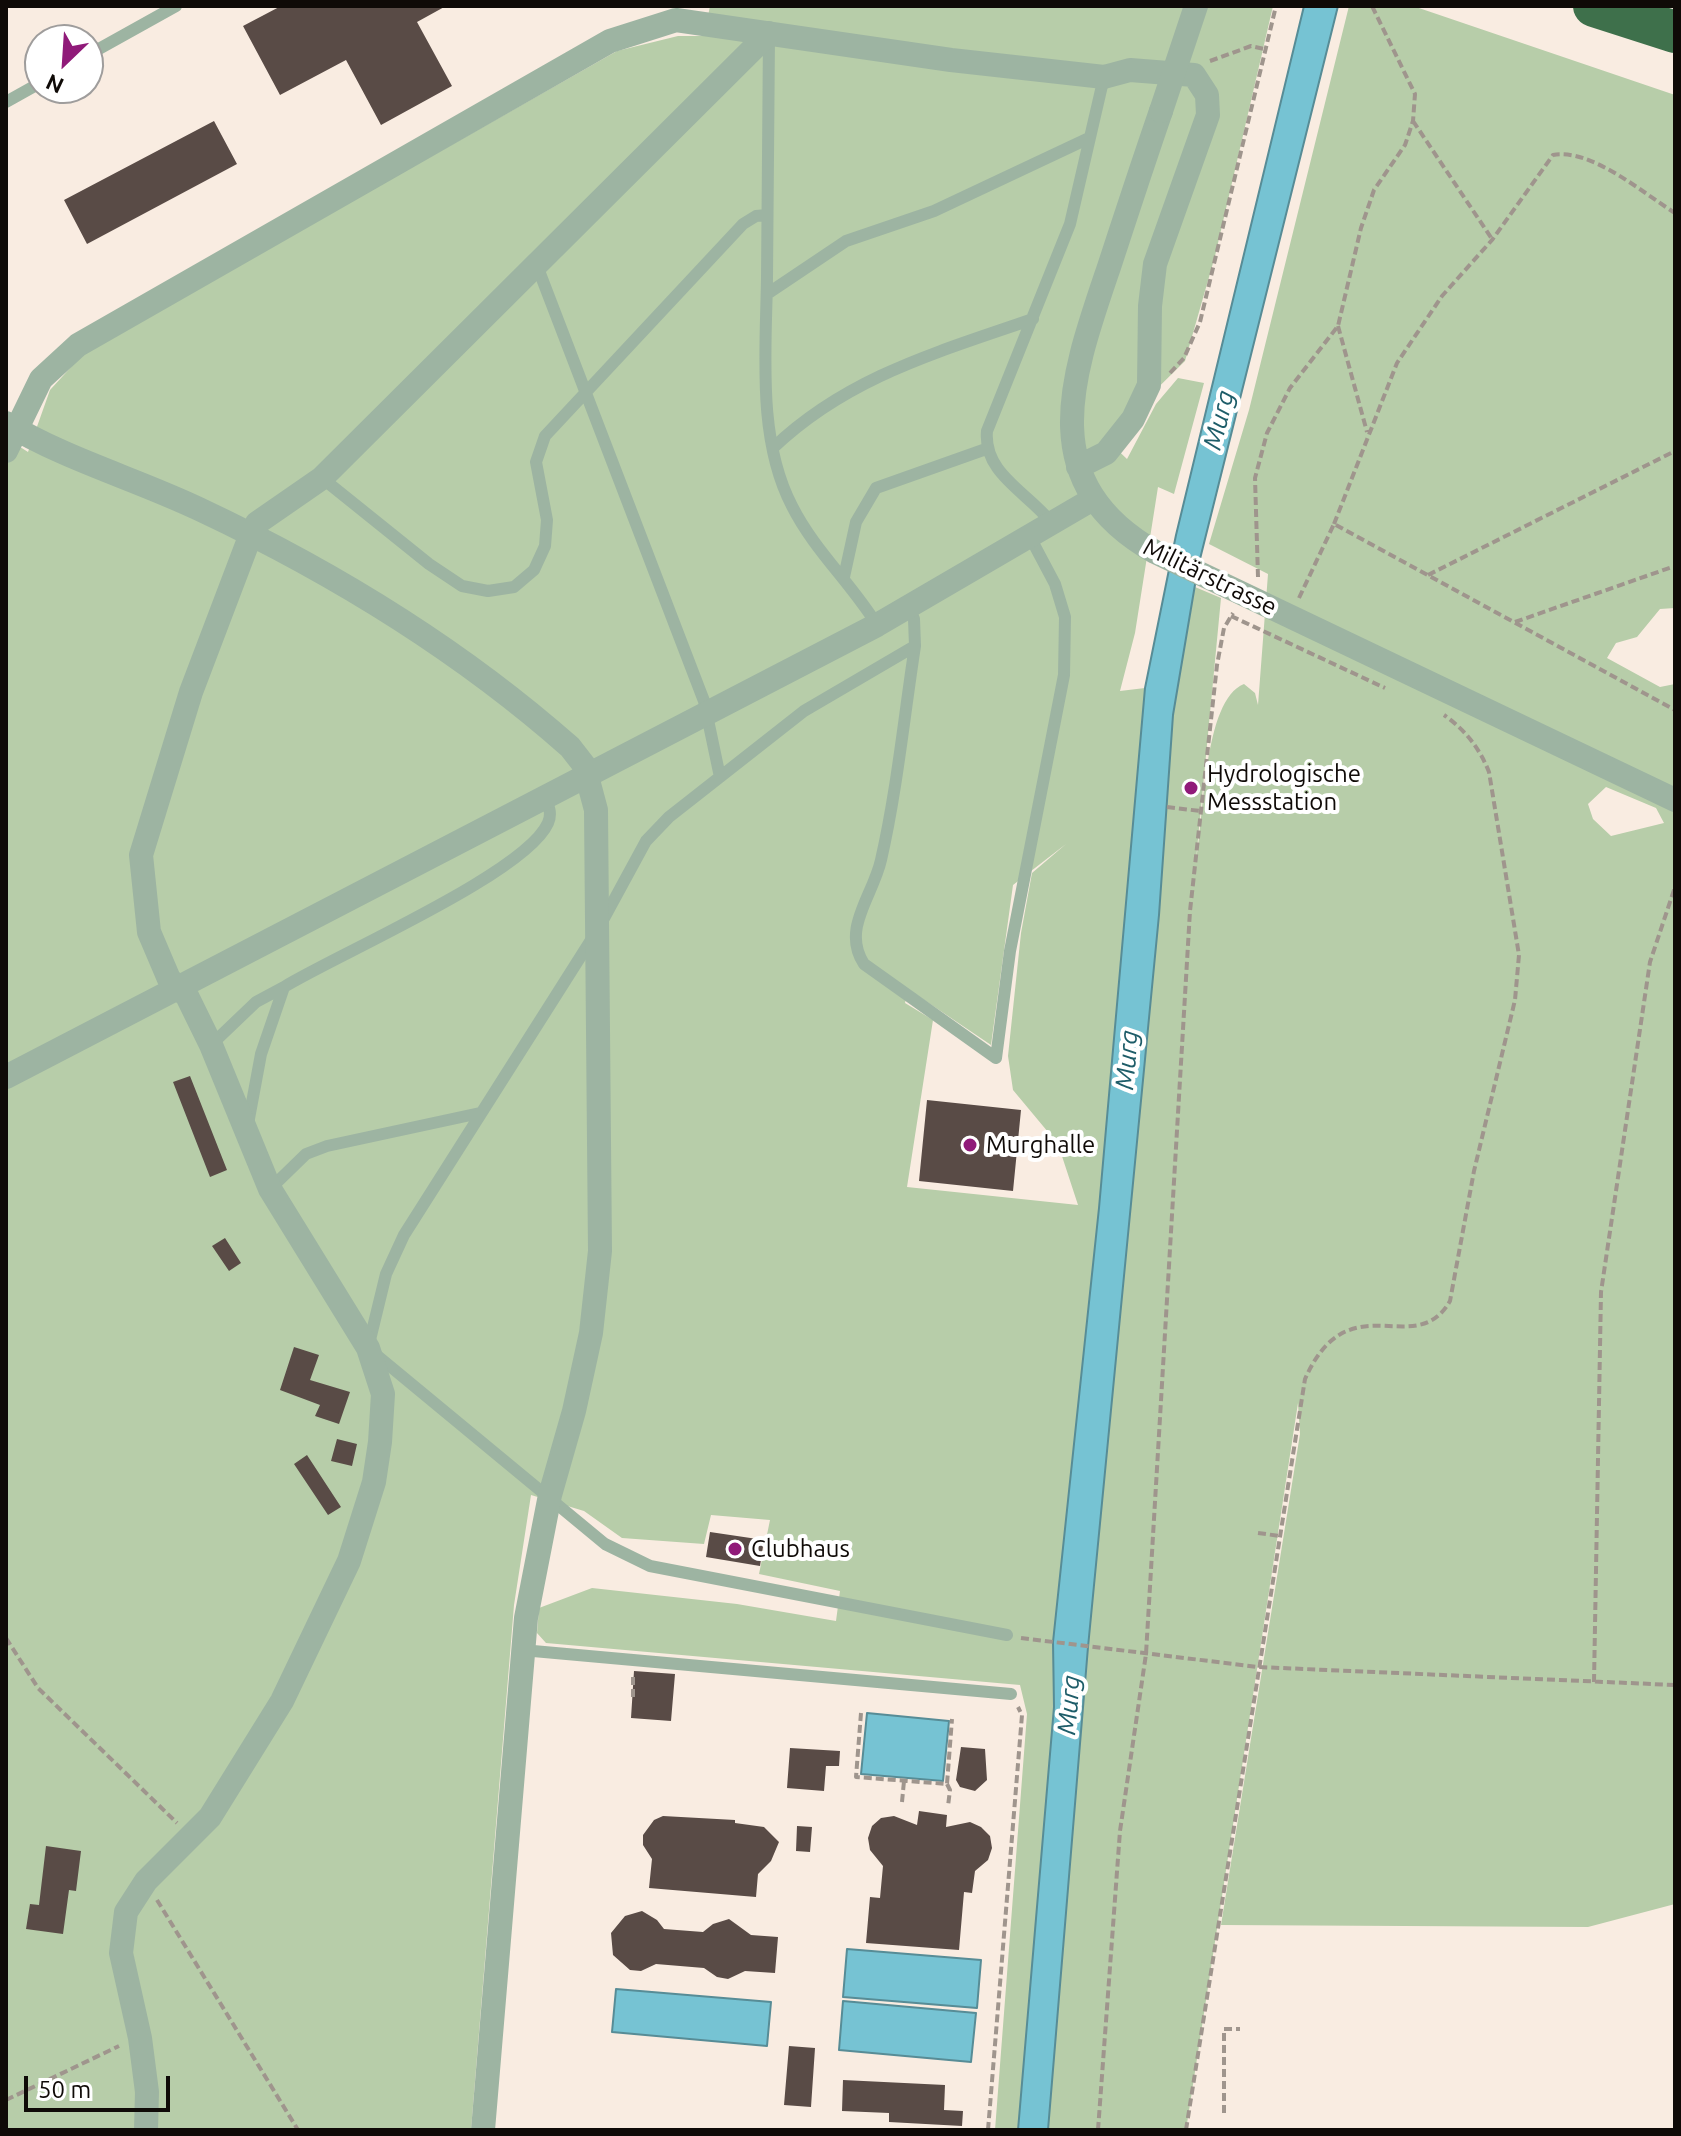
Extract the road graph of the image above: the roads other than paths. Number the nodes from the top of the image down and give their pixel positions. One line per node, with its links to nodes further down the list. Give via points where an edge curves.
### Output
1 (176, 6): 6 (lane)
2 (1196, 6): 19 (street, Militärstrasse, bridge, via 1076,369 1070,433)
3 (1594, 6): 4 (highway)
4 (1675, 32)
5 (769, 33): 7 (street); 11 (lane); 12 (street); 16 (street, via 676,20 610,41 78,345 41,379)
6 (104, 46)
7 (1104, 77): 10 (lane); 19 (street, via 1130,70 1194,75 1207,95 1208,115 1155,264 1152,369 1145,396 1106,453)
8 (24, 92): 9 (lane)
9 (6, 102)
10 (1087, 139): 13 (lane, via 934,211 846,241); 14 (lane, via 1070,224)
11 (767, 215): 13 (lane); 15 (lane, via 743,224)
12 (536, 263): 15 (lane); 20 (street)
13 (767, 294): 17 (lane)
14 (1033, 319): 17 (lane, via 854,387 805,417); 18 (lane, via 987,431)
15 (585, 391): 20 (lane, via 545,436 536,462 547,520 545,546 534,570 514,587 488,591 462,586); 29 (lane)
16 (10, 434): 23 (street)
17 (773, 448): 25 (lane, via 791,504)
18 (986, 449): 22 (lane, via 996,468); 25 (lane, via 876,488 856,522)
19 (1078, 467): 21 (street, Militärstrasse)
20 (322, 478): 23 (street, via 257,523)
21 (1093, 499): 22 (street); 33 (street, Militärstrasse, via 1114,525 1155,552 1251,591 1290,616)
22 (1051, 522): 24 (street)
23 (251, 534): 30 (street, via 435,639 570,747); 36 (street, via 191,692 141,855 149,932)
24 (1029, 535): 26 (street); 28 (lane, via 1055,584 1065,617 1064,675 1010,951 996,1058 864,964 855,950 855,932 881,862)
25 (844, 577): 27 (lane)
26 (909, 607): 27 (street); 28 (lane)
27 (877, 625): 29 (street)
28 (915, 646): 31 (lane, via 804,711)
29 (708, 713): 30 (street); 31 (lane)
30 (588, 776): 32 (street); 34 (street, via 596,810)
31 (720, 777): 34 (lane, via 646,841)
32 (546, 799): 35 (lane, via 549,822 511,859 464,892); 36 (street)
33 (1675, 800)
34 (598, 929): 39 (lane); 43 (street, via 600,1251 591,1333)
35 (284, 987): 37 (lane, via 256,1002); 40 (lane, via 261,1054)
36 (178, 988): 37 (street); 38 (street)
37 (211, 1045): 40 (street)
38 (6, 1077)
39 (480, 1113): 41 (lane, via 327,1146 306,1154); 42 (lane, via 404,1235 386,1274)
40 (246, 1132): 41 (street)
41 (270, 1189): 42 (street)
42 (368, 1348): 43 (lane); 47 (street, via 383,1394 380,1442 374,1482 349,1561 282,1701 210,1817 146,1881 126,1912 120,1939 145,2071)
43 (550, 1495): 44 (lane, via 605,1544 650,1566); 45 (street)
44 (1007, 1635)
45 (522, 1650): 46 (lane); 48 (street)
46 (1011, 1694)
47 (146, 2130)
48 (483, 2130)

